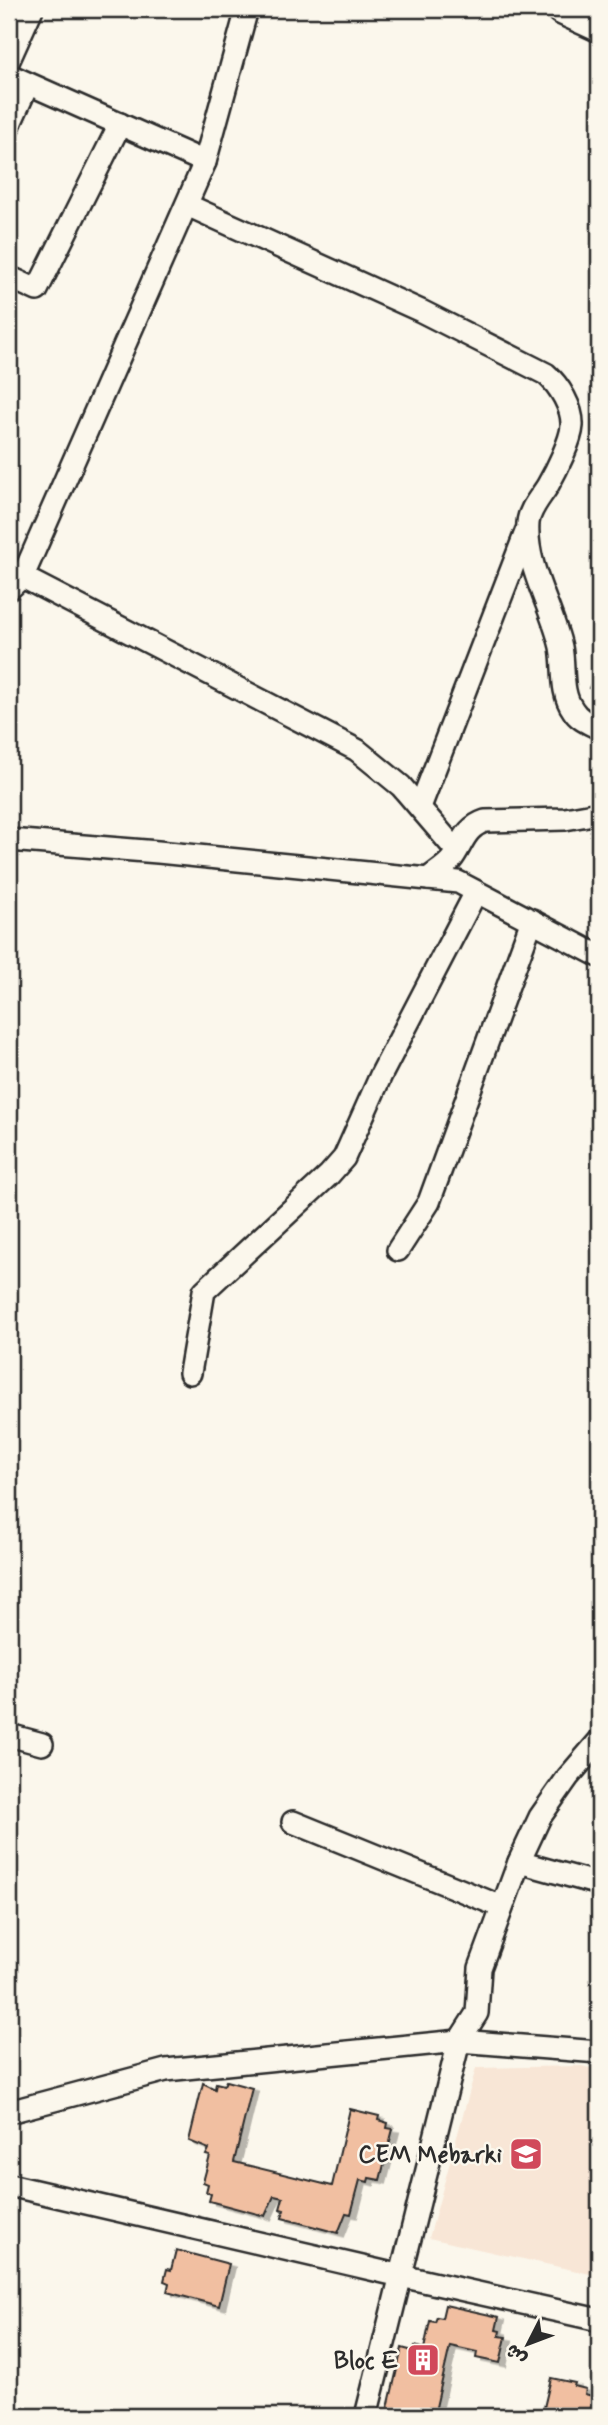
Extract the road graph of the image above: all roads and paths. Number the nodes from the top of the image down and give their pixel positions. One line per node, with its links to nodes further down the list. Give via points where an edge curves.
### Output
1 (32, 9): 5 (street)
2 (247, 9): 9 (street)
3 (562, 9): 4 (main road)
4 (599, 26)
5 (9, 60)
6 (19, 79): 7 (street); 8 (street)
7 (120, 124): 9 (street); 11 (street, via 37,290)
8 (9, 126)
9 (205, 162): 10 (street)
10 (187, 205): 12 (street, via 421,311 552,379 572,425 549,482 528,518); 13 (street)
11 (9, 277)
12 (528, 528): 14 (street, via 531,557 561,648 568,702 579,718); 15 (street)
13 (13, 578): 15 (street, via 357,750)
14 (599, 728)
15 (420, 807): 18 (street)
16 (599, 813): 18 (street, via 565,819 485,821 468,830)
17 (9, 840): 19 (street)
18 (454, 854): 19 (street); 20 (street)
19 (428, 879): 20 (street)
20 (467, 887): 21 (street); 24 (street, via 344,1158 204,1291)
21 (532, 920): 22 (street); 23 (street, via 429,1202)
22 (599, 956)
23 (398, 1250)
24 (190, 1373)
25 (9, 1735): 27 (street)
26 (599, 1741): 29 (street, via 540,1817)
27 (42, 1744)
28 (293, 1822): 31 (street)
29 (519, 1862): 30 (street); 31 (street)
30 (599, 1884)
31 (502, 1907): 32 (street, via 480,1968 477,2013)
32 (459, 2040): 33 (street); 34 (street, via 166,2070); 36 (street)
33 (599, 2052)
34 (9, 2112)
35 (9, 2185): 36 (street)
36 (401, 2276): 37 (street); 38 (street)
37 (599, 2320)
38 (366, 2416)

